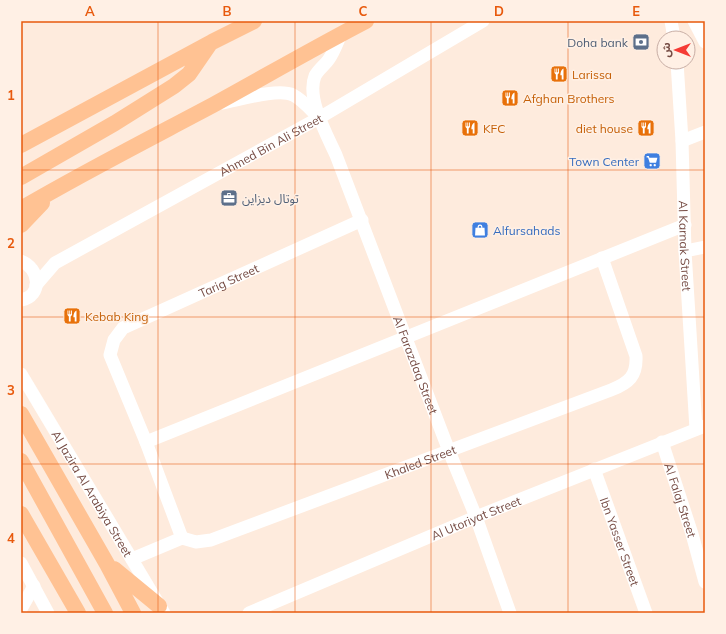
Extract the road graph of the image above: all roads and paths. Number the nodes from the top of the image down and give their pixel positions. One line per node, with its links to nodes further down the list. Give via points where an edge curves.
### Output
1 (254, 21): 6 (main road)
2 (366, 21): 5 (main road)
3 (483, 21): 10 (street, Ahmed Bin Ali Street)
4 (694, 21): 7 (street)
5 (341, 34): 9 (main road); 10 (street, Al Farazdaq Street, via 330,58 314,78 313,91)
6 (212, 42): 13 (main road); 14 (main road, via 189,74 174,86)
7 (705, 42)
8 (678, 70): 12 (street, Al Karnak Street)
9 (214, 104): 10 (street, Al Farazdaq Street, via 272,93 288,93 298,98); 15 (main road)
10 (319, 118): 17 (street, Al Farazdaq Street); 23 (street, Ahmed Bin Ali Street)
11 (705, 132): 12 (street)
12 (682, 140): 19 (street, Al Karnak Street)
13 (21, 145)
14 (21, 177)
15 (55, 189): 16 (main road); 18 (main road)
16 (21, 210)
17 (362, 220): 27 (street, Al Farazdaq Street); 31 (street, Tarig Street, via 123,328 114,340 110,355)
18 (21, 225)
19 (685, 225): 21 (street, Al Karnak Street); 22 (street)
20 (705, 248): 21 (street)
21 (685, 251): 30 (street, Al Karnak Street)
22 (602, 258): 27 (street); 33 (street, Khaled Street, via 636,356 636,368 628,381 620,387)
23 (55, 263): 24 (street, Ahmed Bin Ali Street); 25 (street, Ahmed Bin Ali Street)
24 (26, 264): 25 (street, via 35,272)
25 (36, 285): 26 (street, Ahmed Bin Ali Street, via 30,296)
26 (21, 300)
27 (405, 337): 31 (street); 33 (street, Al Farazdaq Street)
28 (21, 374): 39 (street, Al Jazira Al Arabiya Street)
29 (21, 414): 41 (main road, Al Jazira Al Arabiya Street)
30 (701, 427): 32 (street, Al Utoriyat Street)
31 (146, 442): 38 (street)
32 (662, 442): 35 (street, Al Utoriyat Street); 42 (street, Al Falaj Street)
33 (449, 451): 37 (street, Al Farazdaq Street); 38 (street, Khaled Street, via 211,540 196,542)
34 (21, 461): 49 (main road)
35 (594, 470): 37 (street, Al Utoriyat Street); 52 (street, Ibn Yasser Street)
36 (21, 514): 48 (main road)
37 (476, 517): 46 (street, Al Utoriyat Street); 51 (street, Al Farazdaq Street)
38 (182, 538): 39 (street)
39 (132, 559): 45 (street, Al Jazira Al Arabiya Street)
40 (21, 563): 43 (street)
41 (108, 564): 45 (main road); 50 (main road, Al Jazira Al Arabiya Street)
42 (705, 582)
43 (34, 586): 44 (street); 47 (street)
44 (21, 609)
45 (162, 609)
46 (252, 612)
47 (48, 613)
48 (78, 613)
49 (105, 613)
50 (133, 613)
51 (510, 613)
52 (646, 613)

